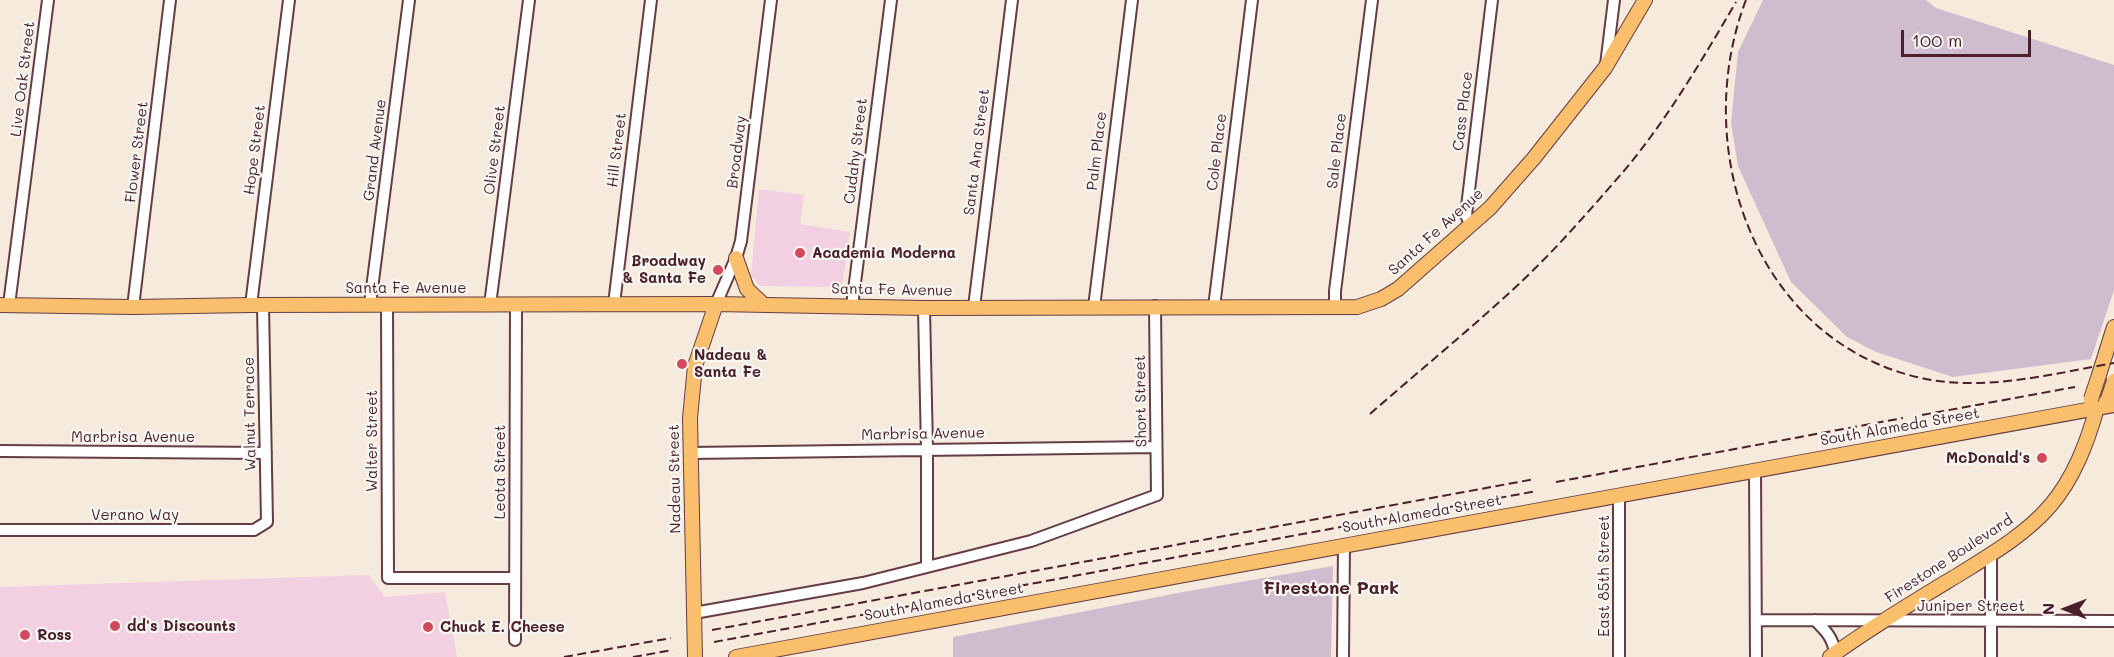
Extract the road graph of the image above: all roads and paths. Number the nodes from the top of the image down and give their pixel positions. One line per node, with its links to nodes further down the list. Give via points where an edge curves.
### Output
1 (48, 0): 24 (street, Live Oak Street)
2 (170, 0): 30 (street, Flower Street)
3 (289, 0): 25 (street, Hope Street)
4 (409, 0): 19 (street, Grand Avenue)
5 (529, 0): 20 (street, Olive Street)
6 (651, 0): 22 (street, Hill Street)
7 (771, 0): 18 (street, Broadway)
8 (891, 0): 28 (street, Cudahy Street)
9 (1012, 0): 35 (street, Santa Ana Street)
10 (1132, 0): 31 (street, Palm Place)
11 (1252, 0): 32 (street, Cole Place)
12 (1372, 0): 33 (street, Sale Place)
13 (1492, 0): 17 (street, Cass Place, via 1466,215)
14 (1614, 0): 16 (street)
15 (1645, 0): 16 (main road, Santa Fe Avenue)
16 (1605, 68): 17 (main road, Santa Fe Avenue, via 1527,165)
17 (1470, 224): 33 (main road, Santa Fe Avenue, via 1398,289 1357,307)
18 (736, 258): 23 (street, Broadway); 27 (main road, via 747,289)
19 (370, 304): 25 (main road, Santa Fe Avenue); 26 (main road, Santa Fe Avenue)
20 (490, 304): 21 (main road, Santa Fe Avenue); 26 (main road, Santa Fe Avenue)
21 (516, 304): 22 (main road, Santa Fe Avenue); 51 (street, Leota Street)
22 (614, 304): 23 (main road, Santa Fe Avenue)
23 (716, 304): 27 (main road, Santa Fe Avenue); 43 (main road, Nadeau Street, via 695,366)
24 (4, 305): 30 (main road, Santa Fe Avenue)
25 (257, 305): 30 (main road, Santa Fe Avenue); 42 (street, Walnut Terrace)
26 (387, 305): 51 (street, Walter Street, via 387,578)
27 (764, 305): 28 (main road, Santa Fe Avenue)
28 (852, 306): 34 (main road, Santa Fe Avenue)
29 (1155, 306): 31 (main road, Santa Fe Avenue); 32 (main road, Santa Fe Avenue); 39 (street, Short Street)
30 (133, 307)
31 (1094, 307): 35 (main road, Santa Fe Avenue)
32 (1214, 307): 33 (main road, Santa Fe Avenue)
33 (1335, 307)
34 (924, 308): 35 (main road, Santa Fe Avenue); 40 (street)
35 (974, 308)
36 (2114, 327): 38 (main road, Firestone Boulevard, bridge, via 2099,375)
37 (2114, 381): 38 (main road, Firestone Boulevard, bridge)
38 (2103, 402): 44 (main road, South Alameda Street); 49 (main road, Firestone Boulevard, via 2083,453 2056,498 2035,521)
39 (1156, 447): 40 (street, Marbrisa Avenue); 50 (street, Short Street, via 1157,495 1031,541)
40 (927, 449): 43 (street, Marbrisa Avenue); 50 (street)
41 (0, 451): 42 (street, Marbrisa Avenue)
42 (266, 453): 46 (street, Walnut Terrace)
43 (690, 453): 52 (main road, Nadeau Street)
44 (1755, 470): 45 (main road, South Alameda Street); 53 (street)
45 (1618, 496): 48 (main road, South Alameda Street); 63 (street, East 85th Street)
46 (267, 522): 47 (street, Verano Way, via 254,530)
47 (0, 530)
48 (1344, 545): 61 (main road, South Alameda Street); 62 (street)
49 (1991, 554): 55 (main road, Firestone Boulevard); 56 (street)
50 (927, 567): 52 (street, via 863,583)
51 (515, 578): 58 (street, Leota Street)
52 (694, 613): 60 (main road, Nadeau Street)
53 (1756, 620): 54 (street, Juniper Street); 64 (street)
54 (1815, 620): 55 (street, Juniper Street); 59 (street, via 1834,642)
55 (1884, 620): 56 (street, Juniper Street); 59 (main road, Firestone Boulevard)
56 (1991, 621): 57 (street, Juniper Street); 65 (street)
57 (2114, 621)
58 (515, 640)
59 (1833, 655)
60 (695, 657)
61 (736, 657)
62 (1343, 657)
63 (1619, 657)
64 (1756, 657)
65 (1991, 657)

